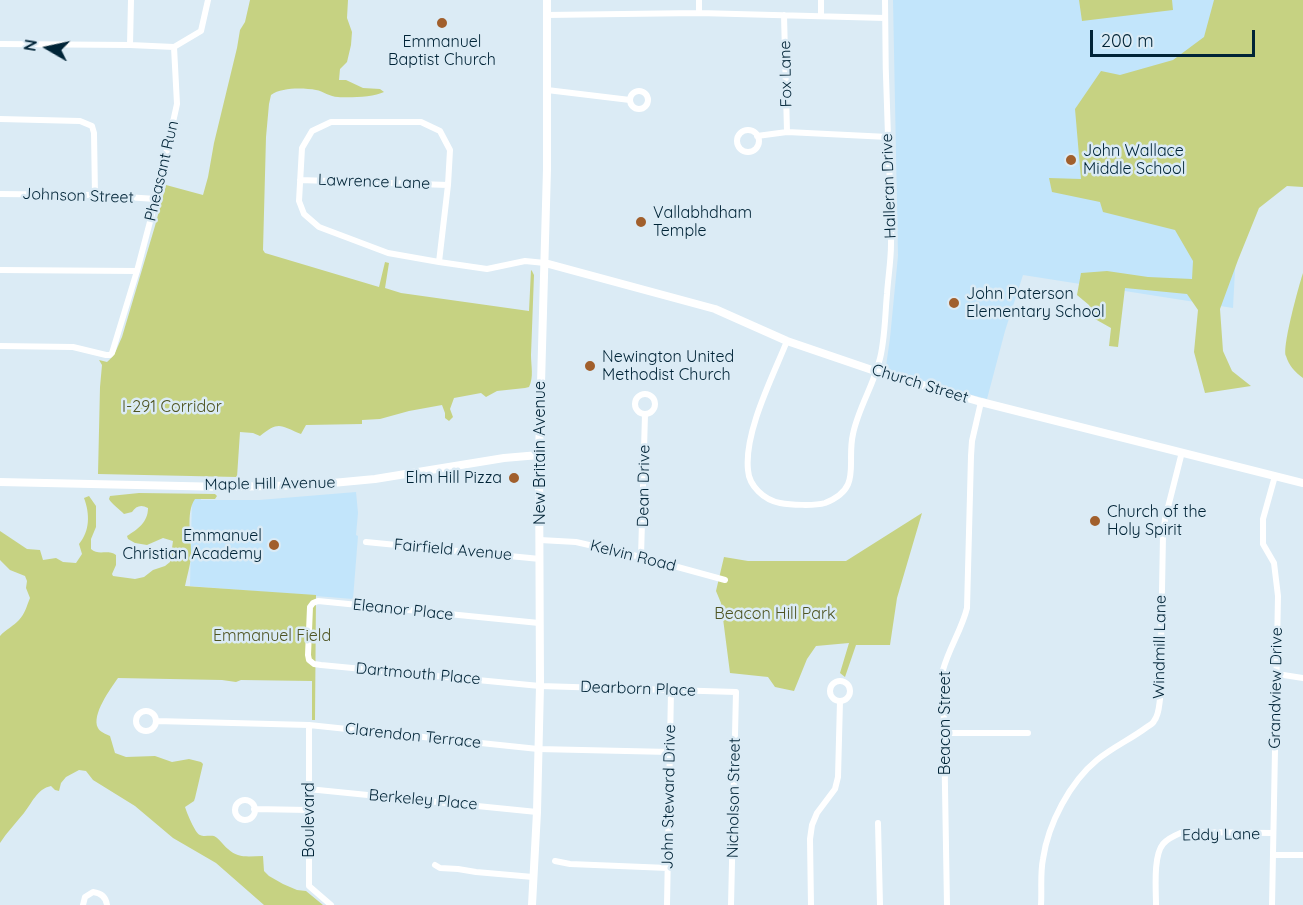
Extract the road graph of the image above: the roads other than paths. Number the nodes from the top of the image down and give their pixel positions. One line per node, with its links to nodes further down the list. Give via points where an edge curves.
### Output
1 (131, 0): 13 (street)
2 (208, 0): 14 (street, via 201,31)
3 (547, 0): 8 (main road, New Britain Avenue)
4 (699, 0): 7 (street)
5 (821, 0): 10 (street)
6 (885, 0): 11 (street, Halleran Drive)
7 (699, 13): 8 (street); 9 (street)
8 (546, 15): 15 (main road, New Britain Avenue)
9 (784, 15): 10 (street); 18 (street, Fox Lane)
10 (821, 16): 11 (street)
11 (885, 18): 20 (street, Halleran Drive)
12 (0, 44): 13 (street)
13 (130, 45): 14 (street)
14 (174, 47): 25 (street, Pheasant Run, via 177,104)
15 (547, 90): 16 (street); 27 (main road, New Britain Avenue)
16 (630, 100)
17 (0, 119): 24 (street, via 80,121 92,126)
18 (787, 132): 19 (street); 20 (street)
19 (757, 136)
20 (888, 137): 32 (street, Halleran Drive, via 891,245 880,362)
21 (300, 180): 22 (street, Lawrence Lane); 22 (street, via 302,148 312,131 331,122 421,122 440,131 450,150); 26 (street, via 299,201 304,214 319,227 388,253)
22 (448, 185): 26 (street)
23 (0, 194): 24 (street, Johnson Street)
24 (95, 195): 25 (street, Johnson Street)
25 (156, 199): 29 (street, Pheasant Run)
26 (439, 262): 27 (street, via 487,269 525,261)
27 (545, 262): 30 (main road, Church Street, via 715,309); 36 (main road, New Britain Avenue)
28 (0, 270): 29 (street)
29 (137, 272): 31 (street, Pheasant Run, via 110,355 73,347)
30 (788, 341): 32 (main road, Church Street); 32 (street, Halleran Drive, via 756,419 748,456 747,472 753,485 772,502 822,504 846,488 852,466 853,434)
31 (0, 346)
32 (875, 372): 33 (main road, Church Street)
33 (981, 402): 35 (main road, Church Street); 56 (street, Beacon Street, via 972,441 967,608 944,670)
34 (645, 414): 42 (street, Dean Drive)
35 (1182, 452): 37 (main road, Church Street); 80 (street, Windmill Lane, via 1163,535 1158,711 1154,721 1139,734 1096,760 1059,808 1042,861)
36 (539, 455): 38 (main road, Maple Hill Avenue, via 311,485); 40 (main road, New Britain Avenue)
37 (1275, 476): 39 (main road, Church Street); 47 (street, Grandview Drive, via 1263,519 1263,544 1274,563 1278,596)
38 (0, 482)
39 (1303, 483)
40 (540, 540): 42 (street, Kelvin Road, via 576,542); 43 (main road, New Britain Avenue)
41 (366, 542): 43 (street, Fairfield Avenue)
42 (641, 557): 44 (street, Kelvin Road)
43 (540, 559): 45 (main road, New Britain Avenue)
44 (725, 580)
45 (539, 623): 46 (street, Eleanor Place, via 318,601 310,607); 49 (main road, New Britain Avenue)
46 (308, 649): 49 (street, Dartmouth Place, via 309,660 314,664)
47 (1277, 675): 48 (street); 64 (street, Grandview Drive)
48 (1303, 678)
49 (540, 686): 50 (street, Dearborn Place); 57 (main road, New Britain Avenue)
50 (672, 690): 51 (street, Dearborn Place); 58 (street, John Steward Drive)
51 (736, 692): 76 (street, Nicholson Street)
52 (840, 701): 77 (street, via 838,777 835,789 812,825 810,839)
53 (156, 721): 54 (street, Clarendon Terrace)
54 (309, 725): 57 (street, Clarendon Terrace); 59 (street, Boulevard)
55 (1028, 733): 56 (street)
56 (944, 734): 79 (street, Beacon Street)
57 (538, 749): 58 (street, Clarendon Terrace); 62 (main road, New Britain Avenue)
58 (670, 752): 69 (street, John Steward Drive)
59 (308, 789): 61 (street, Boulevard); 62 (street, Berkeley Place)
60 (254, 809): 61 (street)
61 (308, 810): 73 (street, Boulevard, via 309,886)
62 (537, 812): 70 (main road, New Britain Avenue)
63 (878, 823): 78 (street)
64 (1273, 834): 65 (street, Grandview Drive); 81 (street, Eddy Lane, via 1183,832 1172,837 1159,850)
65 (1273, 855): 66 (street); 82 (street, Grandview Drive)
66 (1303, 855)
67 (555, 861): 69 (street)
68 (435, 865): 70 (street)
69 (668, 867): 75 (street, John Steward Drive)
70 (533, 877): 74 (main road, New Britain Avenue)
71 (83, 905): 72 (street, via 85,897 93,892 106,898)
72 (107, 905)
73 (331, 905)
74 (532, 905)
75 (667, 905)
76 (731, 905)
77 (811, 905)
78 (880, 905)
79 (947, 905)
80 (1041, 905)
81 (1156, 905)
82 (1272, 905)

